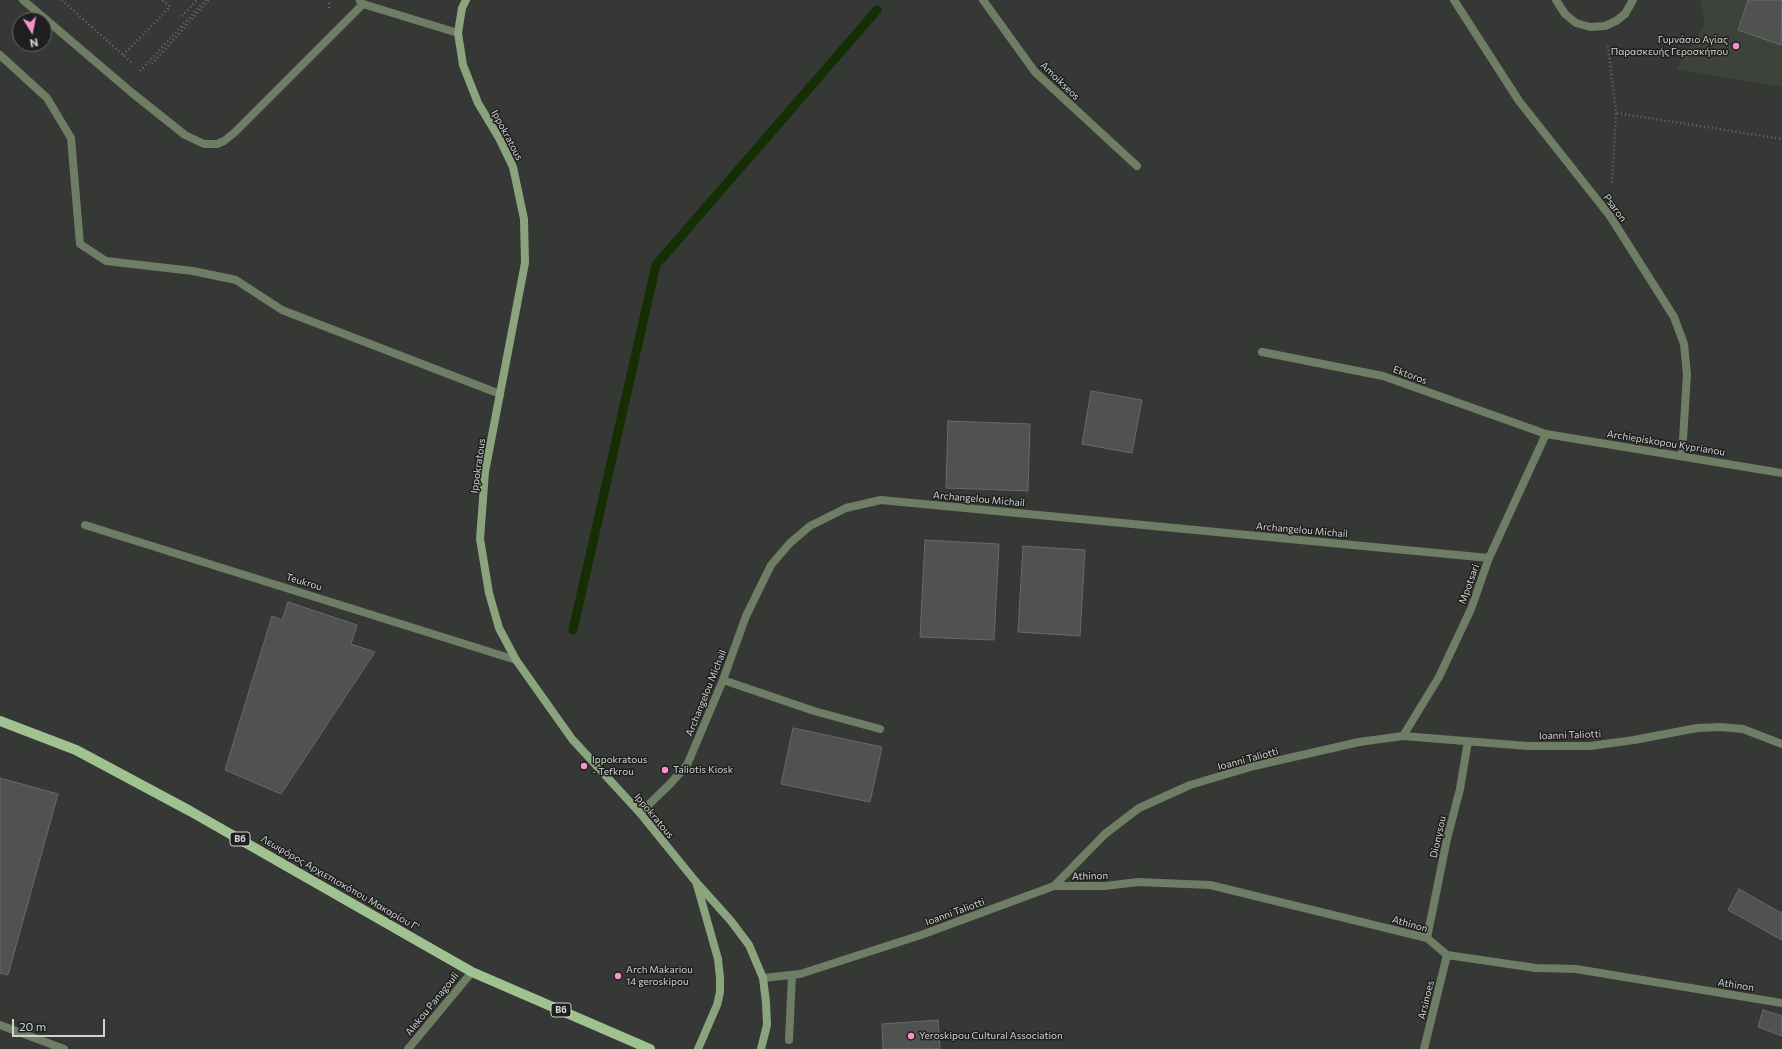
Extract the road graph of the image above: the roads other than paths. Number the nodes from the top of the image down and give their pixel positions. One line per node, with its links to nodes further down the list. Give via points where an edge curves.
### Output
1 (23, 0): 7 (street, via 185,135 204,144 224,141 234,133)
2 (466, 0): 8 (street, Ippokratous, via 462,8)
3 (983, 0): 10 (street, Amoikseos, via 1034,72)
4 (1454, 0): 14 (street, Psaron, via 1519,101 1610,216 1674,317 1684,344 1687,374)
5 (1556, 0): 6 (street, via 1565,14 1576,23 1590,27 1605,26 1616,21 1625,14)
6 (1633, 0)
7 (361, 2): 8 (street)
8 (458, 33): 12 (street, Ippokratous, via 463,65 478,103 513,167 524,219 525,263)
9 (0, 55): 12 (street, via 47,98 71,138 80,244 106,261 193,271 236,280 282,310)
10 (1137, 166)
11 (1262, 352): 13 (street, Ektoros, via 1382,376)
12 (500, 394): 18 (street, Ippokratous, via 485,472 480,538 489,593 499,628)
13 (1546, 434): 14 (street, Archiepiskopou Kyprianou); 17 (street, Mpotsari)
14 (1682, 456): 15 (street, Archiepiskopou Kyprianou)
15 (1782, 473)
16 (85, 525): 18 (street, Teukrou)
17 (1490, 558): 19 (street, Archangelou Michail, via 881,500 846,508 810,526 790,543 771,565 746,616); 22 (street, Mpotsari, via 1471,609 1439,677)
18 (516, 660): 25 (street, Ippokratous, via 572,739)
19 (724, 680): 21 (street, via 814,711); 25 (street, Archangelou Michail, via 687,765)
20 (0, 721): 30 (main road, Λεωφόρος Αρχιεπισκόπου Μακαρίου Γ' / B6, via 76,750 190,811)
21 (880, 729)
22 (1403, 736): 23 (street, Ioanni Taliotti); 27 (street, Ioanni Taliotti, via 1358,742 1254,766 1190,785 1139,808 1105,834)
23 (1468, 741): 24 (street, Ioanni Taliotti, via 1526,746 1590,746 1697,728 1720,727 1743,729); 28 (street, Dionysou)
24 (1782, 744)
25 (640, 813): 26 (street, Ippokratous)
26 (696, 882): 32 (street, Ippokratous, via 732,921 749,945); 39 (street, Ippokratous, via 718,959 720,978 717,1005)
27 (1054, 886): 28 (street, Athinon, via 1105,886 1138,882 1210,885); 31 (street, Ioanni Taliotti, via 921,935)
28 (1427, 938): 29 (street, Athinon)
29 (1447, 955): 33 (street, Athinon, via 1536,968 1576,970); 41 (street, Arsinoes)
30 (472, 972): 37 (street, Alekou Panagouli); 38 (main road, Λεωφόρος Αρχιεπισκόπου Μακαρίου Γ' / B6)
31 (792, 975): 32 (street, Ioanni Taliotti); 35 (street)
32 (763, 978): 40 (street, Ippokratous, via 767,1025)
33 (1782, 1003)
34 (0, 1026): 36 (street)
35 (789, 1040)
36 (64, 1049)
37 (408, 1049)
38 (650, 1049)
39 (698, 1049)
40 (761, 1049)
41 (1424, 1049)

